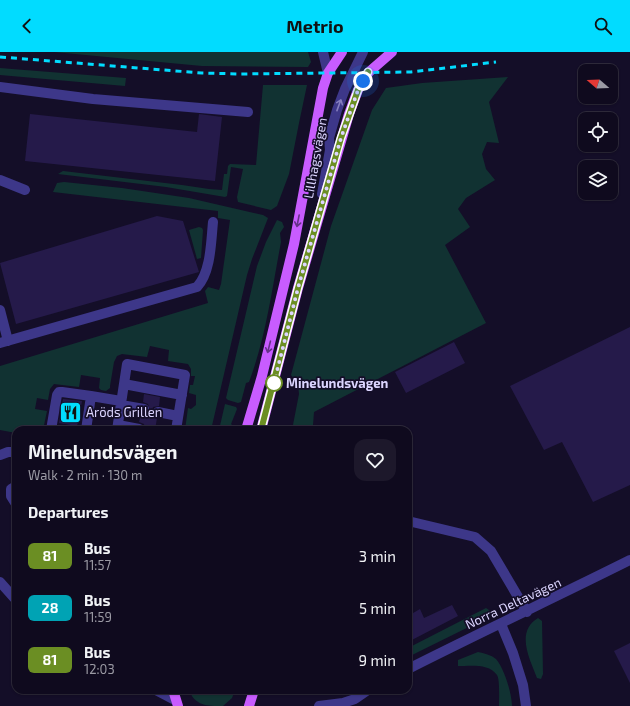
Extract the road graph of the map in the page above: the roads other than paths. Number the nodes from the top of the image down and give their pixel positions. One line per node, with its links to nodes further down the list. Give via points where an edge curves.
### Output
1 (323, 52): 5 (street)
2 (342, 52): 5 (main road)
3 (364, 52): 11 (street, Lillhagsvägen, one-way to 3, via 330,150 329,138 345,89)
4 (392, 52): 11 (main road, via 368,72 358,90)
5 (328, 73): 25 (main road, one-way to 25, via 316,122 294,244)
6 (0, 87): 7 (street, via 93,99)
7 (248, 112)
8 (0, 180): 9 (street)
9 (25, 190)
10 (213, 222): 13 (street, via 207,271 197,287)
11 (316, 226): 26 (main road)
12 (0, 310): 13 (street)
13 (4, 342)
14 (124, 384): 15 (street); 15 (street, via 128,364 178,373 186,375); 17 (street)
15 (182, 395): 20 (street)
16 (91, 396): 17 (street); 21 (street, via 58,392); 22 (street)
17 (121, 403): 18 (street); 23 (street)
18 (144, 409)
19 (158, 412): 20 (street)
20 (178, 416): 24 (street)
21 (52, 426)
22 (87, 426)
23 (117, 426)
24 (177, 426)
25 (247, 426)
26 (262, 426)
27 (12, 452): 28 (street)
28 (0, 455)
29 (12, 488): 30 (street)
30 (12, 498)
31 (412, 522): 35 (street, via 475,537 491,551)
32 (630, 560): 35 (street, Norra Deltavägen)
33 (0, 582): 34 (street)
34 (12, 596)
35 (527, 612): 36 (street, Norra Deltavägen)
36 (501, 624): 37 (street, Norra Deltavägen); 44 (street, via 524,685)
37 (412, 668)
38 (164, 694): 41 (street)
39 (253, 694): 42 (main road)
40 (362, 694): 43 (street, via 343,703)
41 (175, 699)
42 (249, 706)
43 (319, 706)
44 (526, 706)

